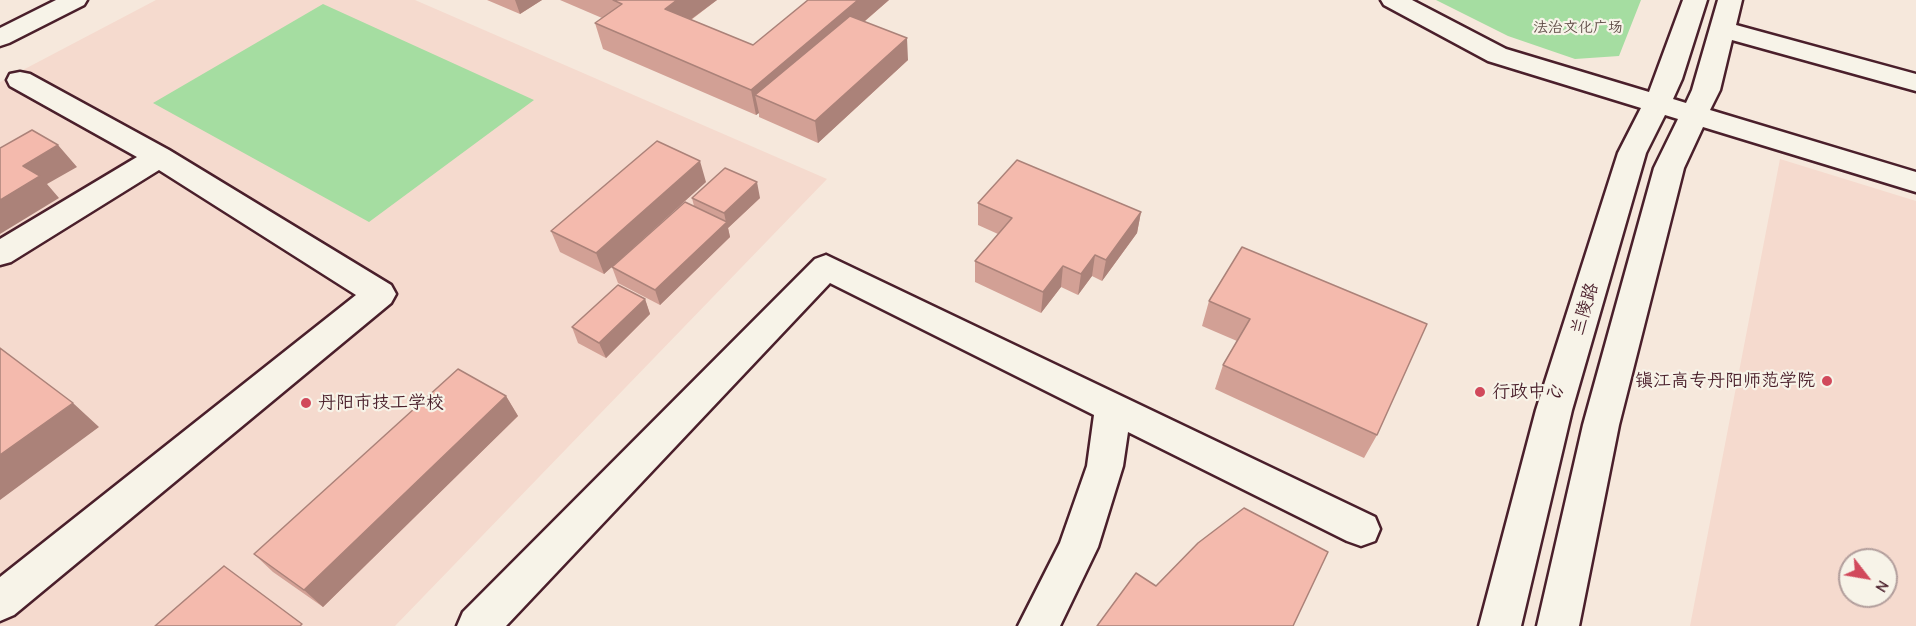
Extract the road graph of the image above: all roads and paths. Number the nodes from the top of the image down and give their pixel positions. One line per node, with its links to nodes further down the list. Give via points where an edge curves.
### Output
1 (29, 0): 6 (street)
2 (75, 0): 8 (street)
3 (1393, 0): 11 (street, via 1497,55)
4 (1695, 0): 11 (street, 兰陵路)
5 (1730, 0): 7 (street)
6 (0, 15)
7 (1722, 29): 10 (street); 12 (street, via 1706,90)
8 (0, 38)
9 (20, 80): 13 (street)
10 (1916, 83)
11 (1657, 104): 12 (street); 21 (street, 兰陵路, via 1632,153 1554,410)
12 (1694, 115): 14 (street); 22 (street, via 1669,168 1660,201 1601,425)
13 (159, 157): 15 (street); 18 (street, via 380,294)
14 (1916, 182)
15 (0, 254)
16 (1113, 407): 17 (street); 19 (street, via 826,267); 20 (street, via 1105,466 1078,546)
17 (1361, 529)
18 (0, 602)
19 (478, 626)
20 (1039, 626)
21 (1500, 626)
22 (1558, 626)

